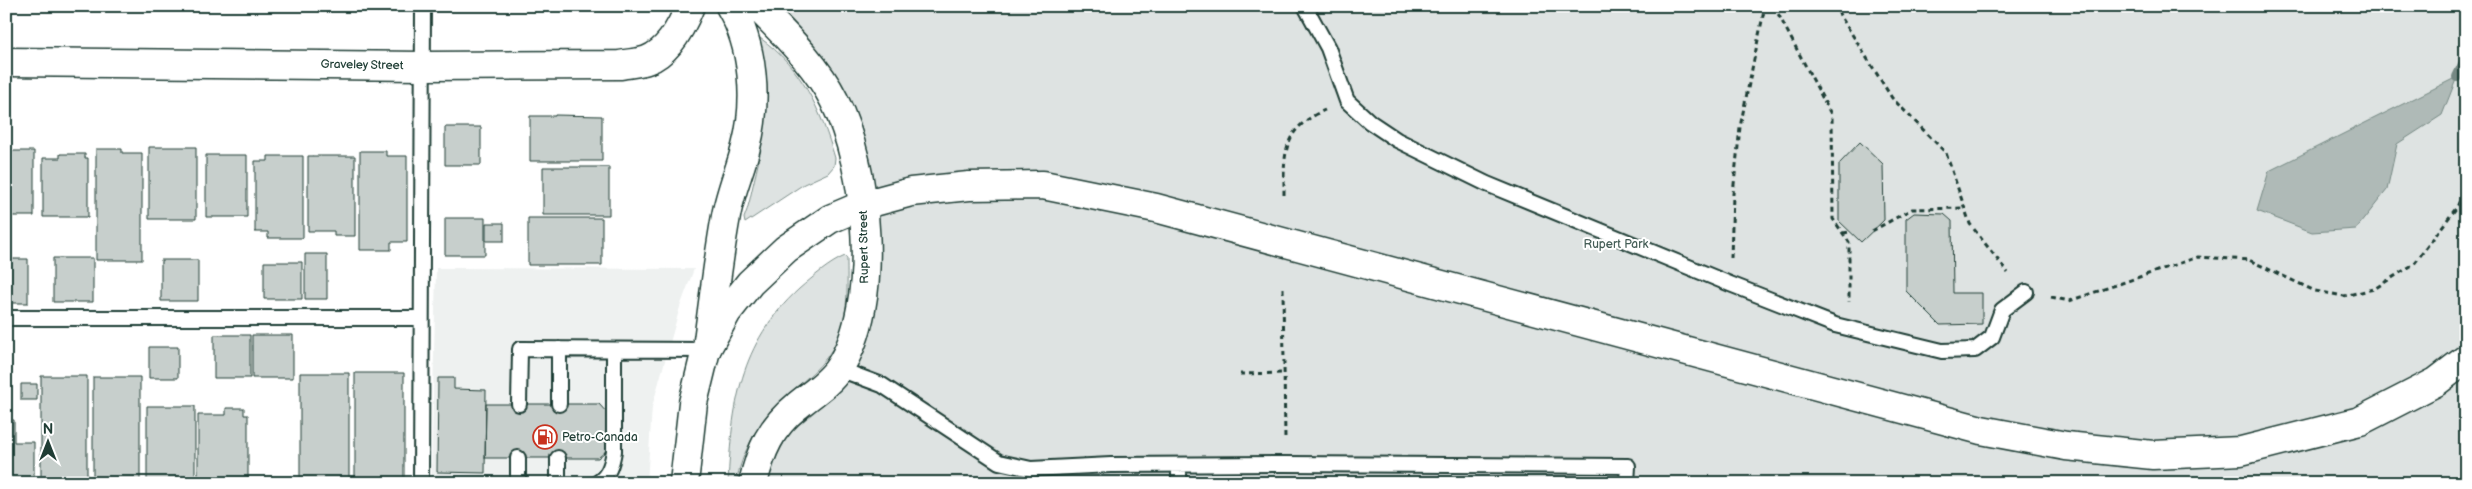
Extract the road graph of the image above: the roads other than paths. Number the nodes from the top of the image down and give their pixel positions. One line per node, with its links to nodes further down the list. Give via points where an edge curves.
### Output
1 (424, 6): 7 (lane)
2 (690, 6): 7 (main road, Graveley Street, via 682,25 665,47 648,60 620,65)
3 (730, 6): 14 (main road, via 741,24 753,94 747,146 726,214)
4 (757, 6): 8 (main road, Rupert Street, via 808,60 834,100 850,143)
5 (1305, 6): 9 (lane, via 1328,48 1346,100 1397,140 1479,180 1730,284 1848,328 1942,351 1975,350 1992,337 2002,310)
6 (6, 62): 7 (main road, Graveley Street)
7 (422, 66): 11 (lane)
8 (864, 205): 14 (main road, via 830,219 786,249 750,283); 15 (main road, via 911,192 969,186 1043,186 1156,208 1980,430 2066,446 2153,455 2242,451 2360,421 2436,382); 16 (main road, Rupert Street, via 865,286 857,330)
9 (2026, 292)
10 (6, 318): 11 (lane)
11 (421, 318): 22 (lane)
12 (559, 349): 13 (lane); 17 (lane, via 520,349); 18 (lane)
13 (614, 350): 14 (lane); 25 (lane, via 613,458 612,465)
14 (706, 350): 26 (main road, via 693,403)
15 (2466, 359)
16 (839, 369): 21 (lane, via 882,385 999,462 1031,469); 27 (main road, Rupert Street, via 775,427 759,457)
17 (519, 404)
18 (558, 404)
19 (518, 458): 23 (lane)
20 (558, 458): 24 (lane)
21 (1179, 465): 28 (lane); 29 (lane, via 1628,466)
22 (421, 483)
23 (518, 483)
24 (558, 483)
25 (597, 483)
26 (684, 483)
27 (753, 483)
28 (1179, 483)
29 (1627, 483)

